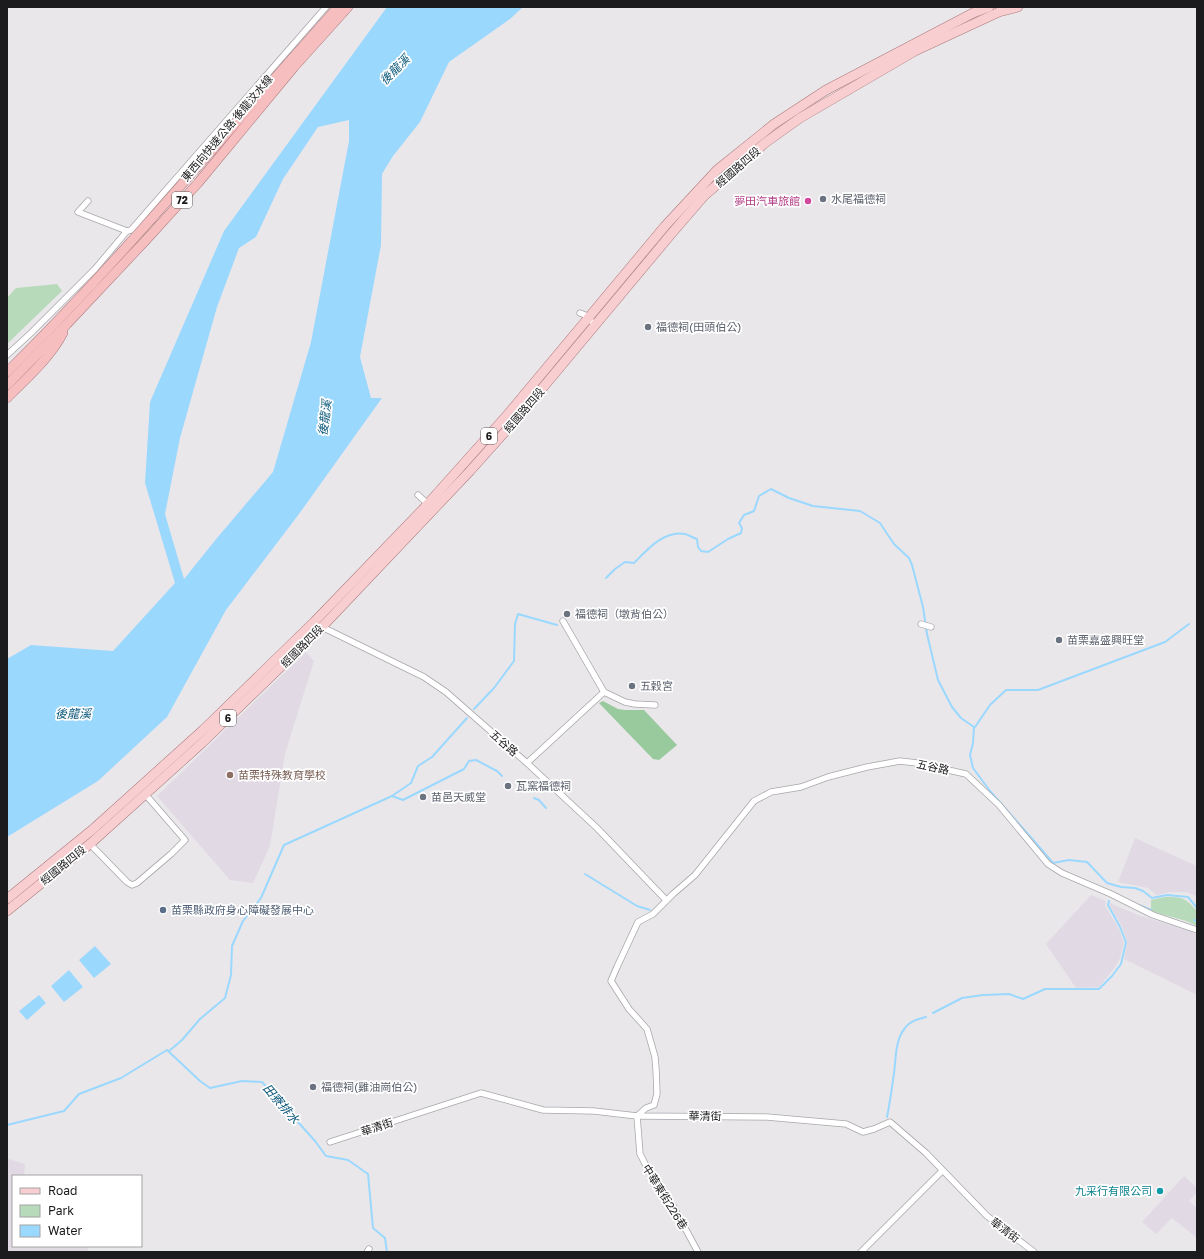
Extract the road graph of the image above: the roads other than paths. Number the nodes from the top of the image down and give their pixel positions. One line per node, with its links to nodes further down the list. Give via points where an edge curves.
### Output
1 (326, 7): 7 (street, via 131,230)
2 (338, 7): 11 (highway, 東西向快速公路 後龍汶水線 / 72, via 139,234)
3 (348, 7): 9 (highway, 東西向快速公路 後龍汶水線 / 72, via 294,67 198,183)
4 (990, 7): 8 (main road, 經國路四段 / 6, via 973,13 826,90 769,129 717,170)
5 (1018, 7): 10 (main road, 經國路四段 / 6, via 999,12 915,51 800,118 765,143 704,196)
6 (88, 201): 7 (street, via 78,212)
7 (127, 231): 12 (street, via 95,268)
8 (584, 316): 10 (street); 18 (main road, 經國路四段 / 6)
9 (67, 324): 15 (highway, 東西向快速公路 後龍汶水線 / 72); 16 (highway, via 58,344)
10 (595, 325): 18 (main road, 經國路四段 / 6, via 470,471)
11 (48, 332): 13 (highway, via 30,342); 14 (highway, 東西向快速公路 後龍汶水線 / 72)
12 (7, 355)
13 (7, 364)
14 (7, 372)
15 (7, 385)
16 (7, 398)
17 (418, 495): 18 (street)
18 (431, 507): 20 (main road, 經國路四段 / 6)
19 (563, 621): 23 (street)
20 (318, 624): 25 (street, 五谷路, via 430,681); 26 (main road, 經國路四段 / 6, via 209,737); 27 (main road, 經國路四段 / 6)
21 (921, 624): 22 (street)
22 (931, 627)
23 (604, 692): 24 (street, via 625,702); 25 (street)
24 (655, 705)
25 (527, 763): 29 (street, 五谷路, via 598,828)
26 (145, 794): 27 (main road, 經國路四段 / 6); 27 (street, via 185,840 137,883 132,886 127,882)
27 (87, 840): 28 (main road, 經國路四段 / 6); 30 (main road, 經國路四段 / 6)
28 (7, 899)
29 (666, 900): 31 (street, 五谷路, via 695,874 754,801 771,792 801,787 828,777 900,761 966,774 999,805 1048,864 1153,915); 32 (street, 五谷路, via 653,914 638,922 611,981 629,1009 647,1029 655,1057 657,1094 654,1105)
30 (7, 911)
31 (1197, 930)
32 (637, 1116): 33 (street, 華清街, via 594,1111 543,1110 480,1093); 34 (street, 華清街, via 767,1117 846,1124 863,1132 890,1122); 35 (street, 中華東街226巷, via 640,1154)
33 (330, 1142)
34 (942, 1171): 36 (street); 37 (street, 華清街, via 987,1216)
35 (698, 1252)
36 (861, 1252)
37 (1034, 1252)

